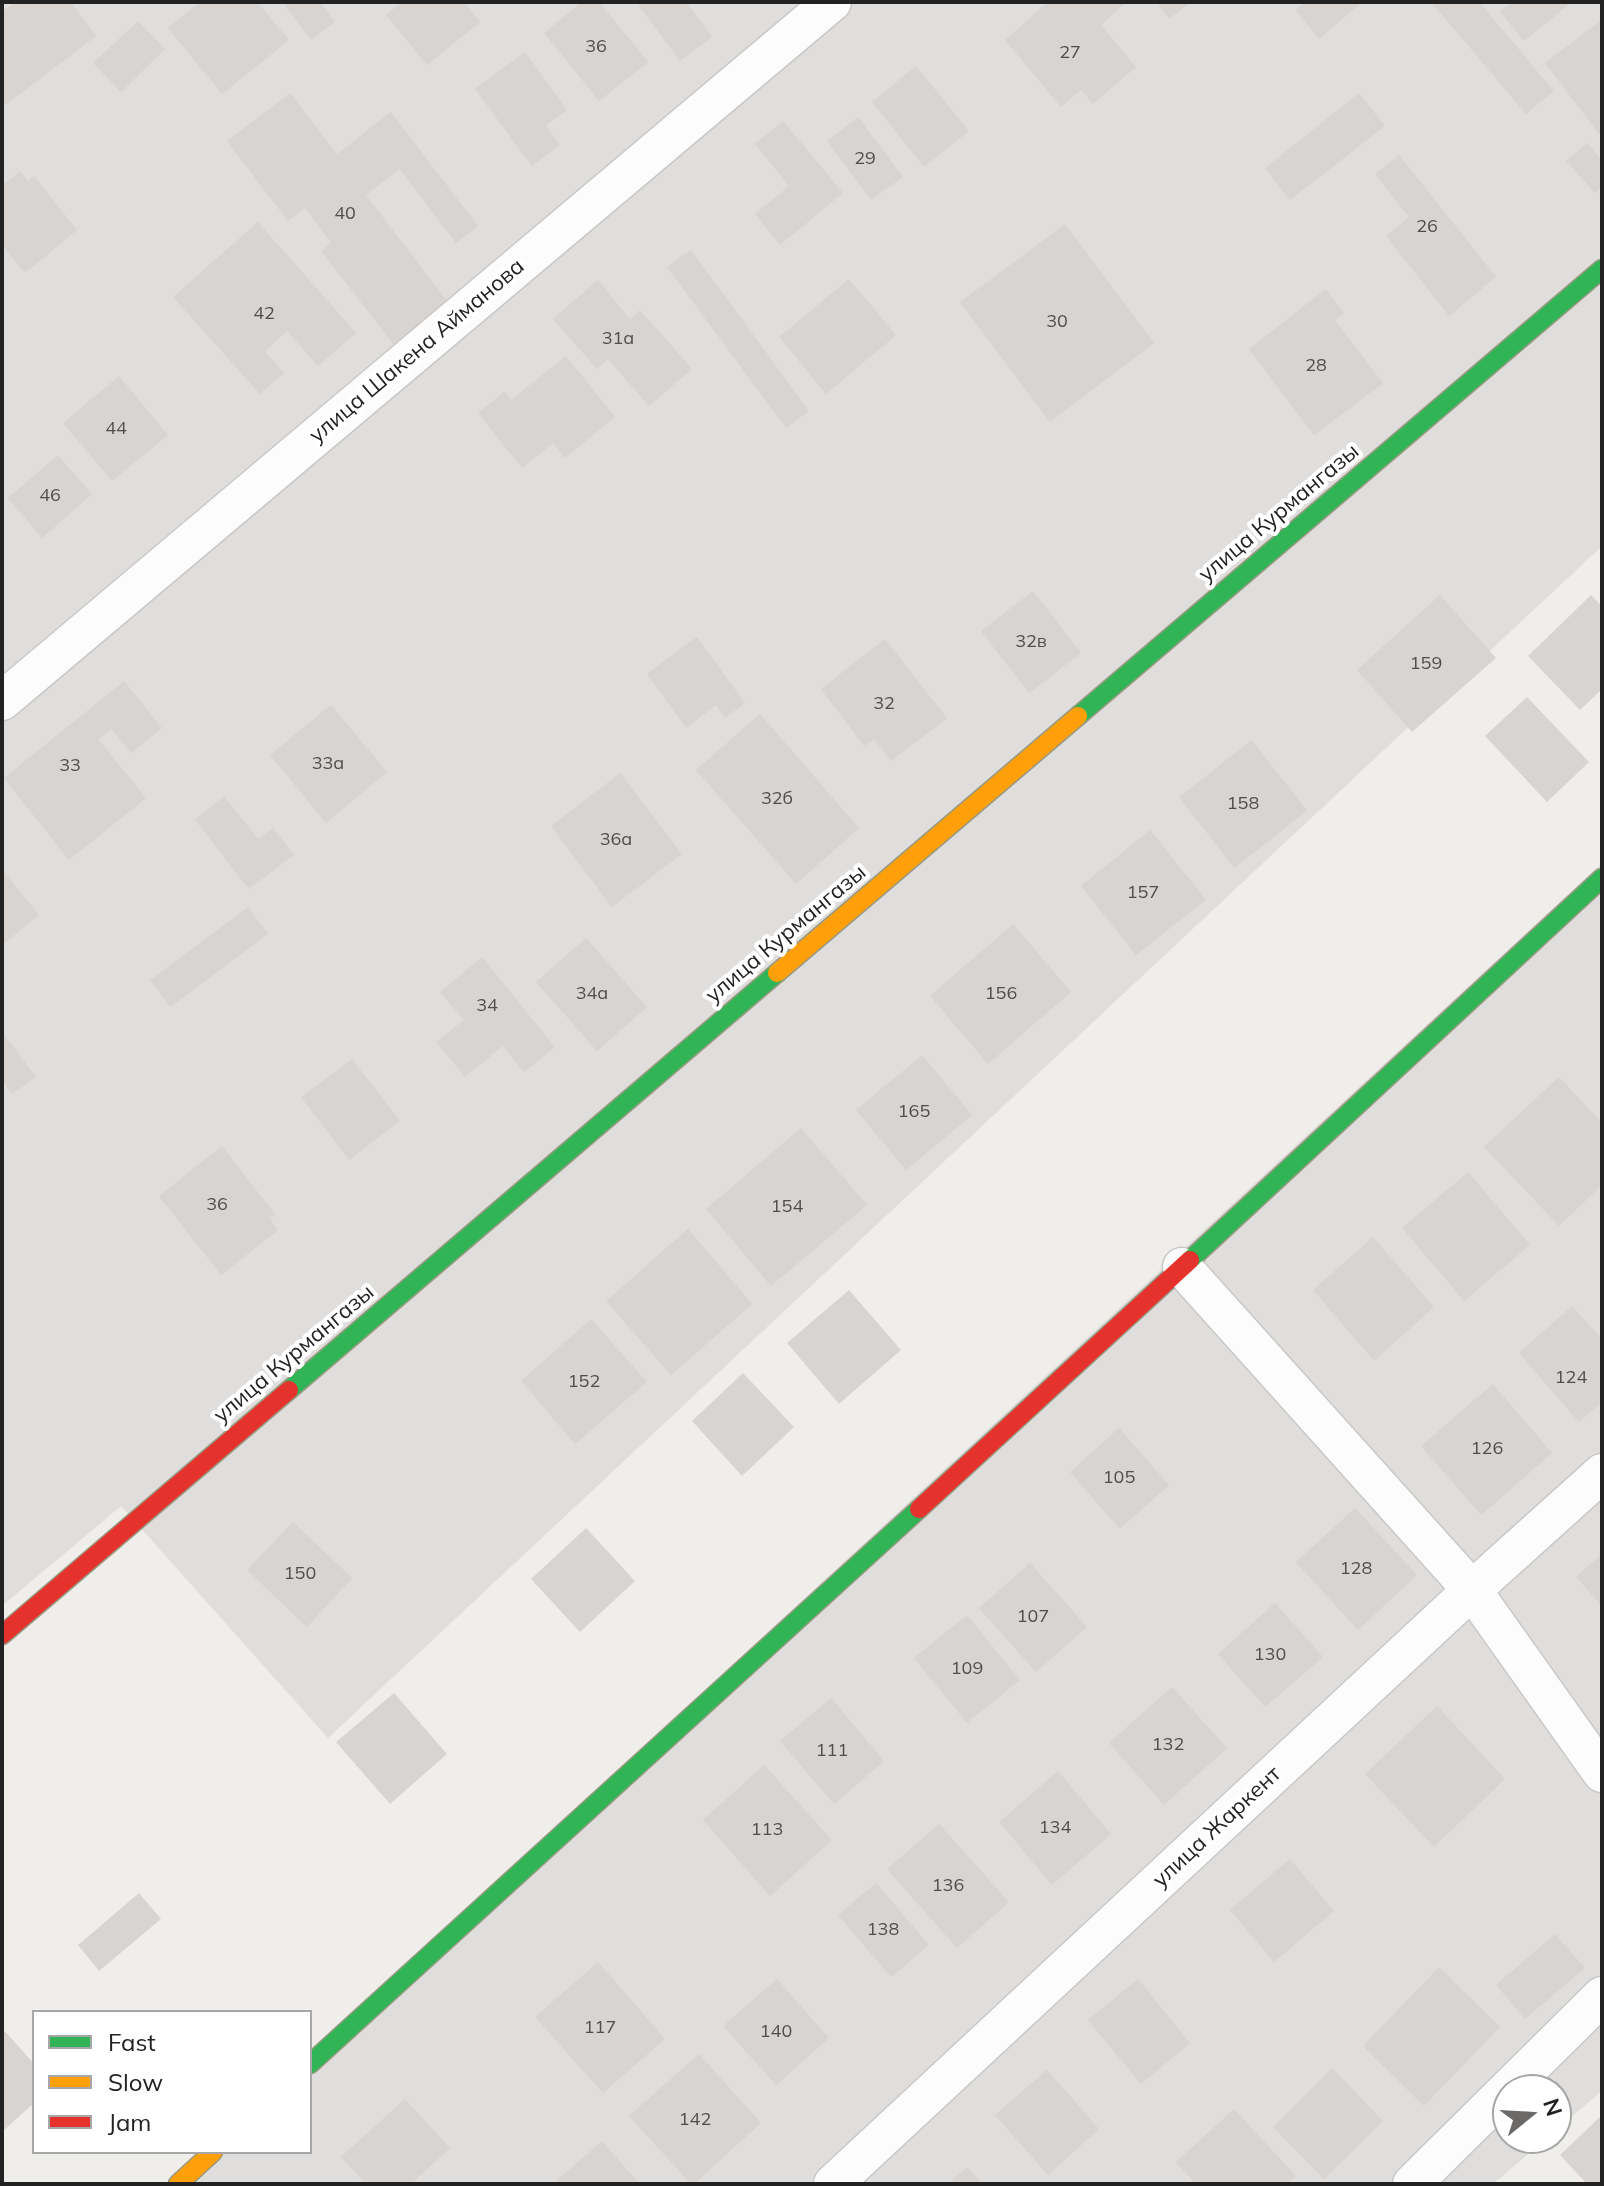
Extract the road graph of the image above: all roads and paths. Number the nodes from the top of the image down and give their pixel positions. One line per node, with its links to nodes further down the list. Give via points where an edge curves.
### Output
1 (832, 2): 3 (street, улица Шакена Айманова)
2 (1602, 269): 8 (street, улица Курмангазы)
3 (8, 689)
4 (1602, 878): 5 (street)
5 (1182, 1267): 7 (street); 11 (street)
6 (1602, 1473): 7 (street, улица Жаркент)
7 (1472, 1590): 9 (street); 14 (street, улица Жаркент)
8 (2, 1635)
9 (1602, 1773)
10 (1602, 1996): 15 (street)
11 (312, 2062)
12 (211, 2154): 13 (street)
13 (178, 2184)
14 (833, 2184)
15 (1412, 2184)

